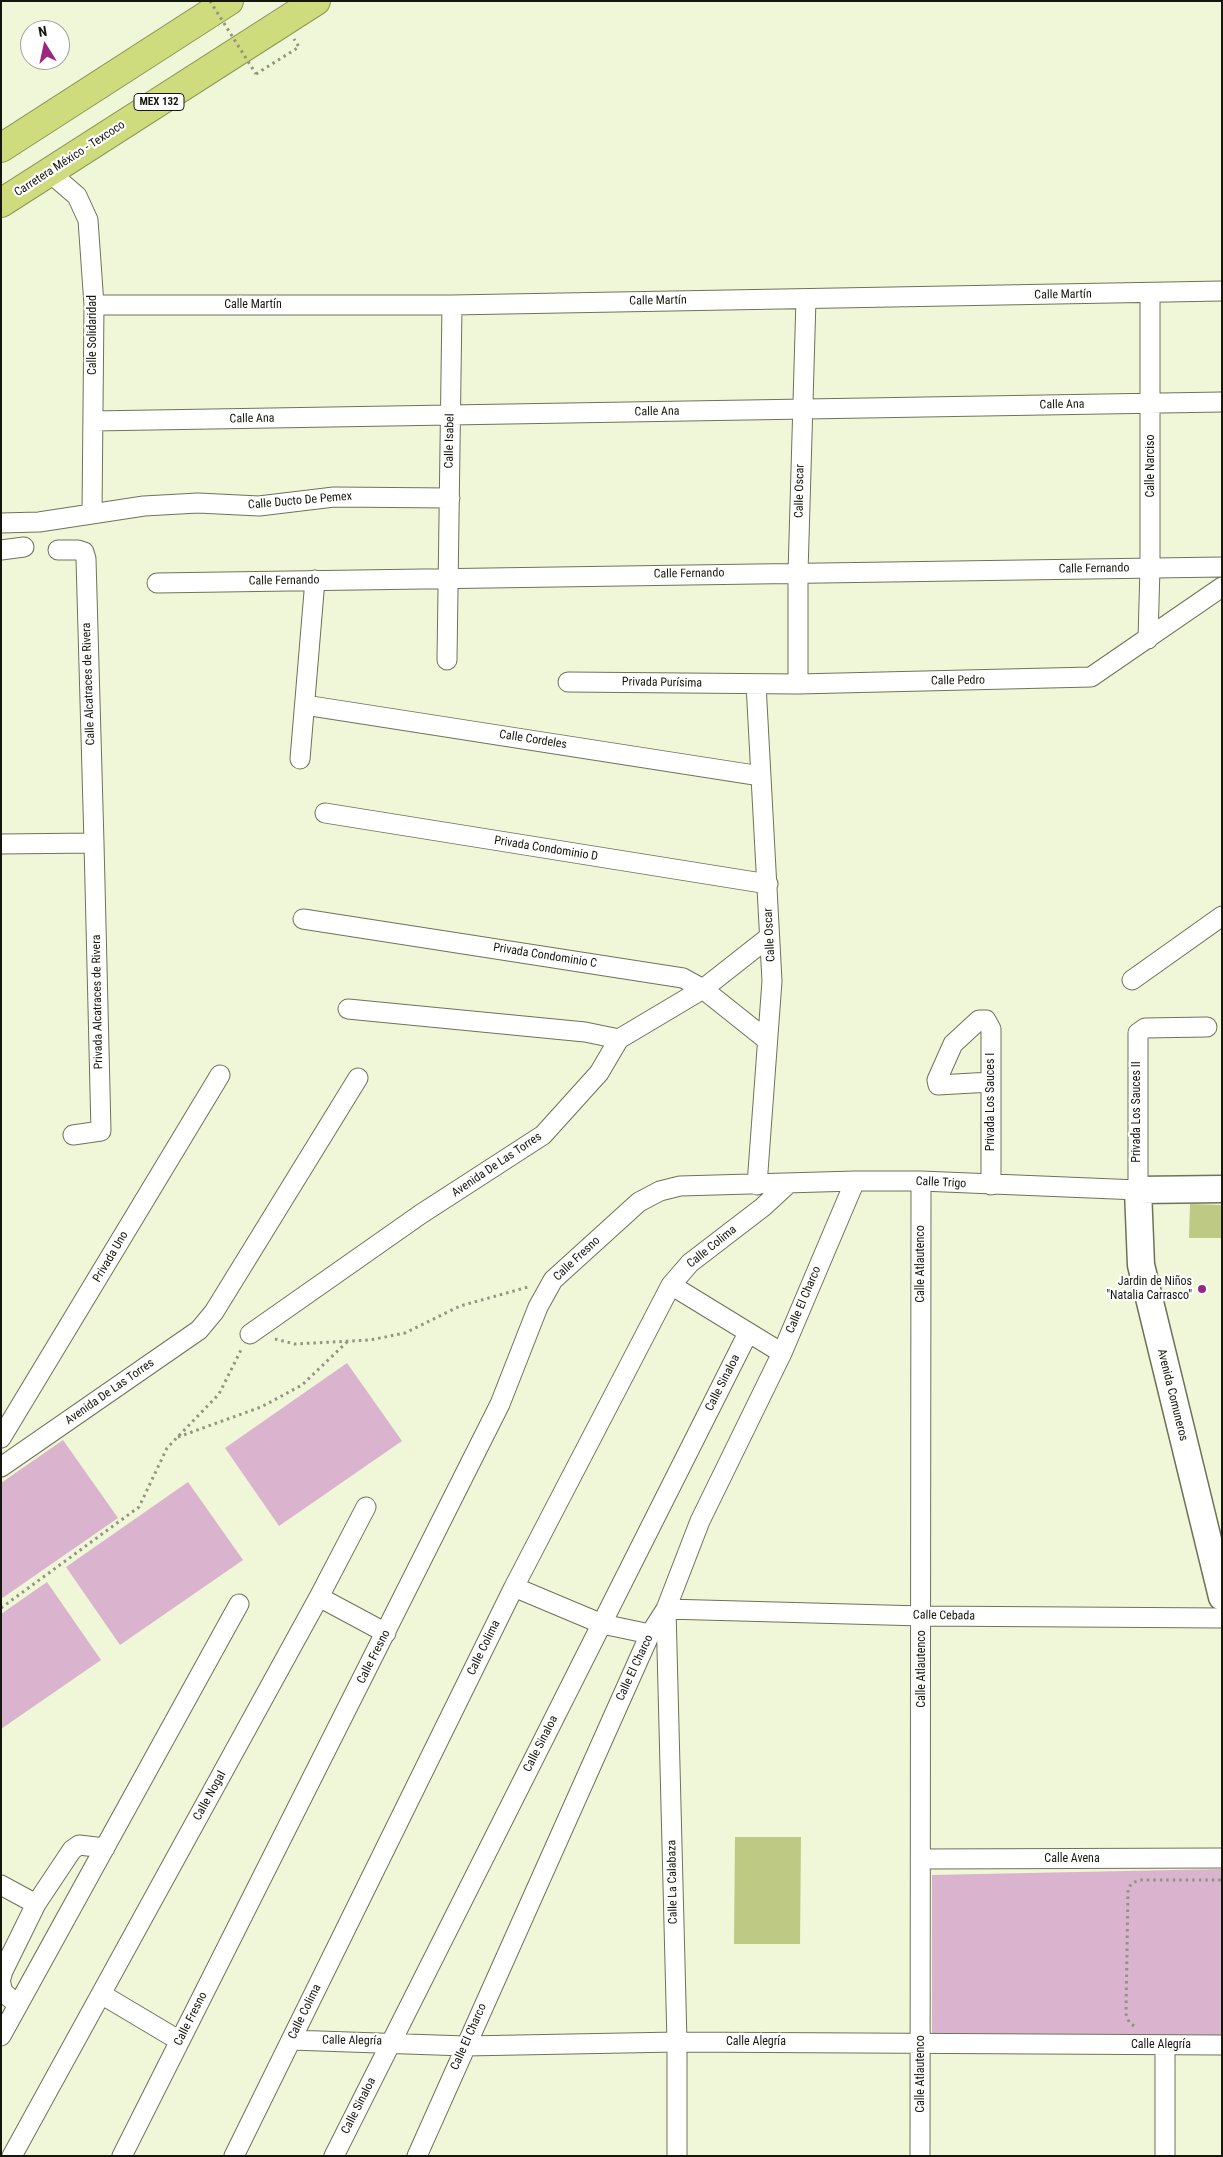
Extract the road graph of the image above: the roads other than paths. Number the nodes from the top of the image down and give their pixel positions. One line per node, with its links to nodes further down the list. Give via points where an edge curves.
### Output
1 (229, 1): 3 (highway)
2 (316, 1): 4 (highway, Carretera México - Texcoco / MEX 132)
3 (1, 148)
4 (49, 172): 5 (highway, Carretera México - Texcoco / MEX 132); 9 (street, Calle Solidaridad, via 77,196 88,220)
5 (1, 203)
6 (1222, 291): 7 (street, Calle Martín)
7 (1150, 293): 8 (street, Calle Martín); 12 (street, Calle Narciso)
8 (806, 299): 10 (street, Calle Martín); 13 (street, Calle Oscar)
9 (94, 305): 10 (street, Calle Martín); 15 (street, Calle Solidaridad)
10 (452, 305): 14 (street, Calle Isabel)
11 (1222, 402): 12 (street, Calle Ana)
12 (1151, 403): 13 (street, Calle Ana); 23 (street, Calle Narciso)
13 (802, 409): 14 (street, Calle Ana); 24 (street, Calle Oscar)
14 (451, 416): 15 (street, Calle Ana); 16 (street, Calle Isabel)
15 (93, 422): 17 (street, Calle Solidaridad)
16 (450, 498): 17 (street, Calle Ducto De Pemex, via 334,497 259,506 198,503 144,506); 25 (street, Calle Isabel)
17 (92, 514): 18 (street, Calle Ducto De Pemex, via 39,522)
18 (1, 523)
19 (24, 548): 20 (street)
20 (1, 550)
21 (58, 550): 38 (street, Calle Alcatraces de Rivera, via 78,550 84,552 86,559)
22 (1222, 567): 23 (street, Calle Fernando)
23 (1150, 568): 24 (street, Calle Fernando); 29 (street, Calle Narciso)
24 (798, 573): 25 (street, Calle Fernando); 33 (street, Calle Oscar)
25 (449, 577): 26 (street, Calle Fernando); 30 (street, Calle Isabel)
26 (315, 580): 27 (street, Calle Fernando); 34 (street)
27 (156, 583)
28 (1222, 587): 29 (street, Calle Pedro)
29 (1148, 639): 33 (street, Calle Pedro, via 1091,677)
30 (447, 660)
31 (568, 682): 32 (street, Privada Purísima)
32 (756, 684): 33 (street, Calle Pedro); 36 (street, Calle Oscar)
33 (798, 684)
34 (305, 705): 35 (street); 36 (street, Calle Cordeles)
35 (300, 759)
36 (762, 776): 40 (street, Calle Oscar)
37 (325, 813): 40 (street, Privada Condominio D)
38 (94, 843): 39 (street); 53 (street, Privada Alcatraces de Rivera, via 101,1131)
39 (1, 844)
40 (768, 884): 43 (street, Calle Oscar)
41 (1222, 916): 44 (street)
42 (303, 919): 45 (street, Privada Condominio C, via 683,978)
43 (770, 937): 45 (street, Avenida De Las Torres); 49 (street, Calle Oscar, via 772,981)
44 (1132, 980)
45 (703, 989): 48 (street, Avenida De Las Torres); 49 (street, Privada Condominio C)
46 (348, 1008): 48 (street, via 585,1032)
47 (1207, 1027): 60 (street, Privada Los Sauces II, via 1145,1028 1138,1033)
48 (619, 1039): 64 (street, Avenida De Las Torres, via 599,1072 543,1135 421,1214)
49 (767, 1040): 57 (street, Calle Oscar)
50 (220, 1076): 66 (street, Privada Uno)
51 (358, 1078): 67 (street, Avenida De Las Torres, via 214,1312 198,1330)
52 (991, 1082): 52 (street, Privada Los Sauces I, via 990,1029 986,1020 979,1020 953,1044 937,1080 938,1085 944,1086); 58 (street, Privada Los Sauces I)
53 (72, 1135)
54 (855, 1181): 55 (street, Calle Trigo); 56 (street, Calle Trigo); 65 (street, Calle El Charco)
55 (921, 1181): 58 (street, Calle Trigo); 74 (street, Calle Atlautenco)
56 (789, 1183): 57 (street, Calle Trigo); 62 (street, Calle Colima, via 690,1264)
57 (757, 1185): 61 (street, Calle Trigo, via 680,1186)
58 (991, 1186): 60 (street, Calle Trigo)
59 (1222, 1189): 60 (main road, Calle Trigo)
60 (1138, 1190): 71 (main road, Avenida Comuneros, via 1141,1265)
61 (660, 1191): 77 (street, Calle Fresno, via 639,1202 553,1280 538,1307 500,1404)
62 (671, 1285): 63 (street); 69 (street, Calle Colima)
63 (748, 1333): 65 (street); 76 (street, Calle Sinaloa)
64 (250, 1334)
65 (782, 1353): 73 (street, Calle El Charco, via 700,1521)
66 (1, 1438)
67 (1, 1467)
68 (366, 1507): 70 (street, Calle Nogal)
69 (514, 1587): 76 (street); 90 (street, Calle Colima)
70 (320, 1597): 77 (street); 86 (street, Calle Nogal)
71 (1222, 1597)
72 (239, 1604): 79 (street)
73 (666, 1608): 74 (street, Calle Cebada); 78 (street, Calle El Charco); 92 (street, Calle La Calabaza)
74 (922, 1616): 75 (street, Calle Cebada); 81 (street, Calle Atlautenco)
75 (1222, 1618)
76 (602, 1624): 78 (street); 91 (street, Calle Sinaloa)
77 (386, 1633): 89 (street, Calle Fresno)
78 (650, 1634): 96 (street, Calle El Charco)
79 (105, 1848): 83 (street, via 79,1845 72,1850); 87 (street)
80 (1222, 1858): 81 (street, Calle Avena)
81 (922, 1860): 93 (street, Calle Atlautenco)
82 (1, 1886): 83 (street)
83 (36, 1904): 84 (street)
84 (1, 1978)
85 (1, 1984): 87 (street, via 3,1992)
86 (100, 1994): 89 (street); 97 (street, Calle Nogal)
87 (18, 2005): 88 (street)
88 (1, 2036)
89 (180, 2040): 98 (street, Calle Fresno)
90 (291, 2040): 91 (street, Calle Alegría); 99 (street, Calle Colima)
91 (391, 2042): 96 (street, Calle Alegría); 100 (street, Calle Sinaloa)
92 (677, 2042): 93 (street, Calle Alegría); 96 (street, Calle Alegría); 102 (street, Calle La Calabaza)
93 (921, 2044): 94 (street, Calle Alegría); 103 (street, Calle Atlautenco)
94 (1165, 2045): 95 (street, Calle Alegría); 104 (street)
95 (1222, 2045)
96 (465, 2046): 101 (street, Calle El Charco)
97 (17, 2154)
98 (122, 2156)
99 (234, 2156)
100 (334, 2156)
101 (417, 2156)
102 (676, 2156)
103 (920, 2156)
104 (1166, 2156)

